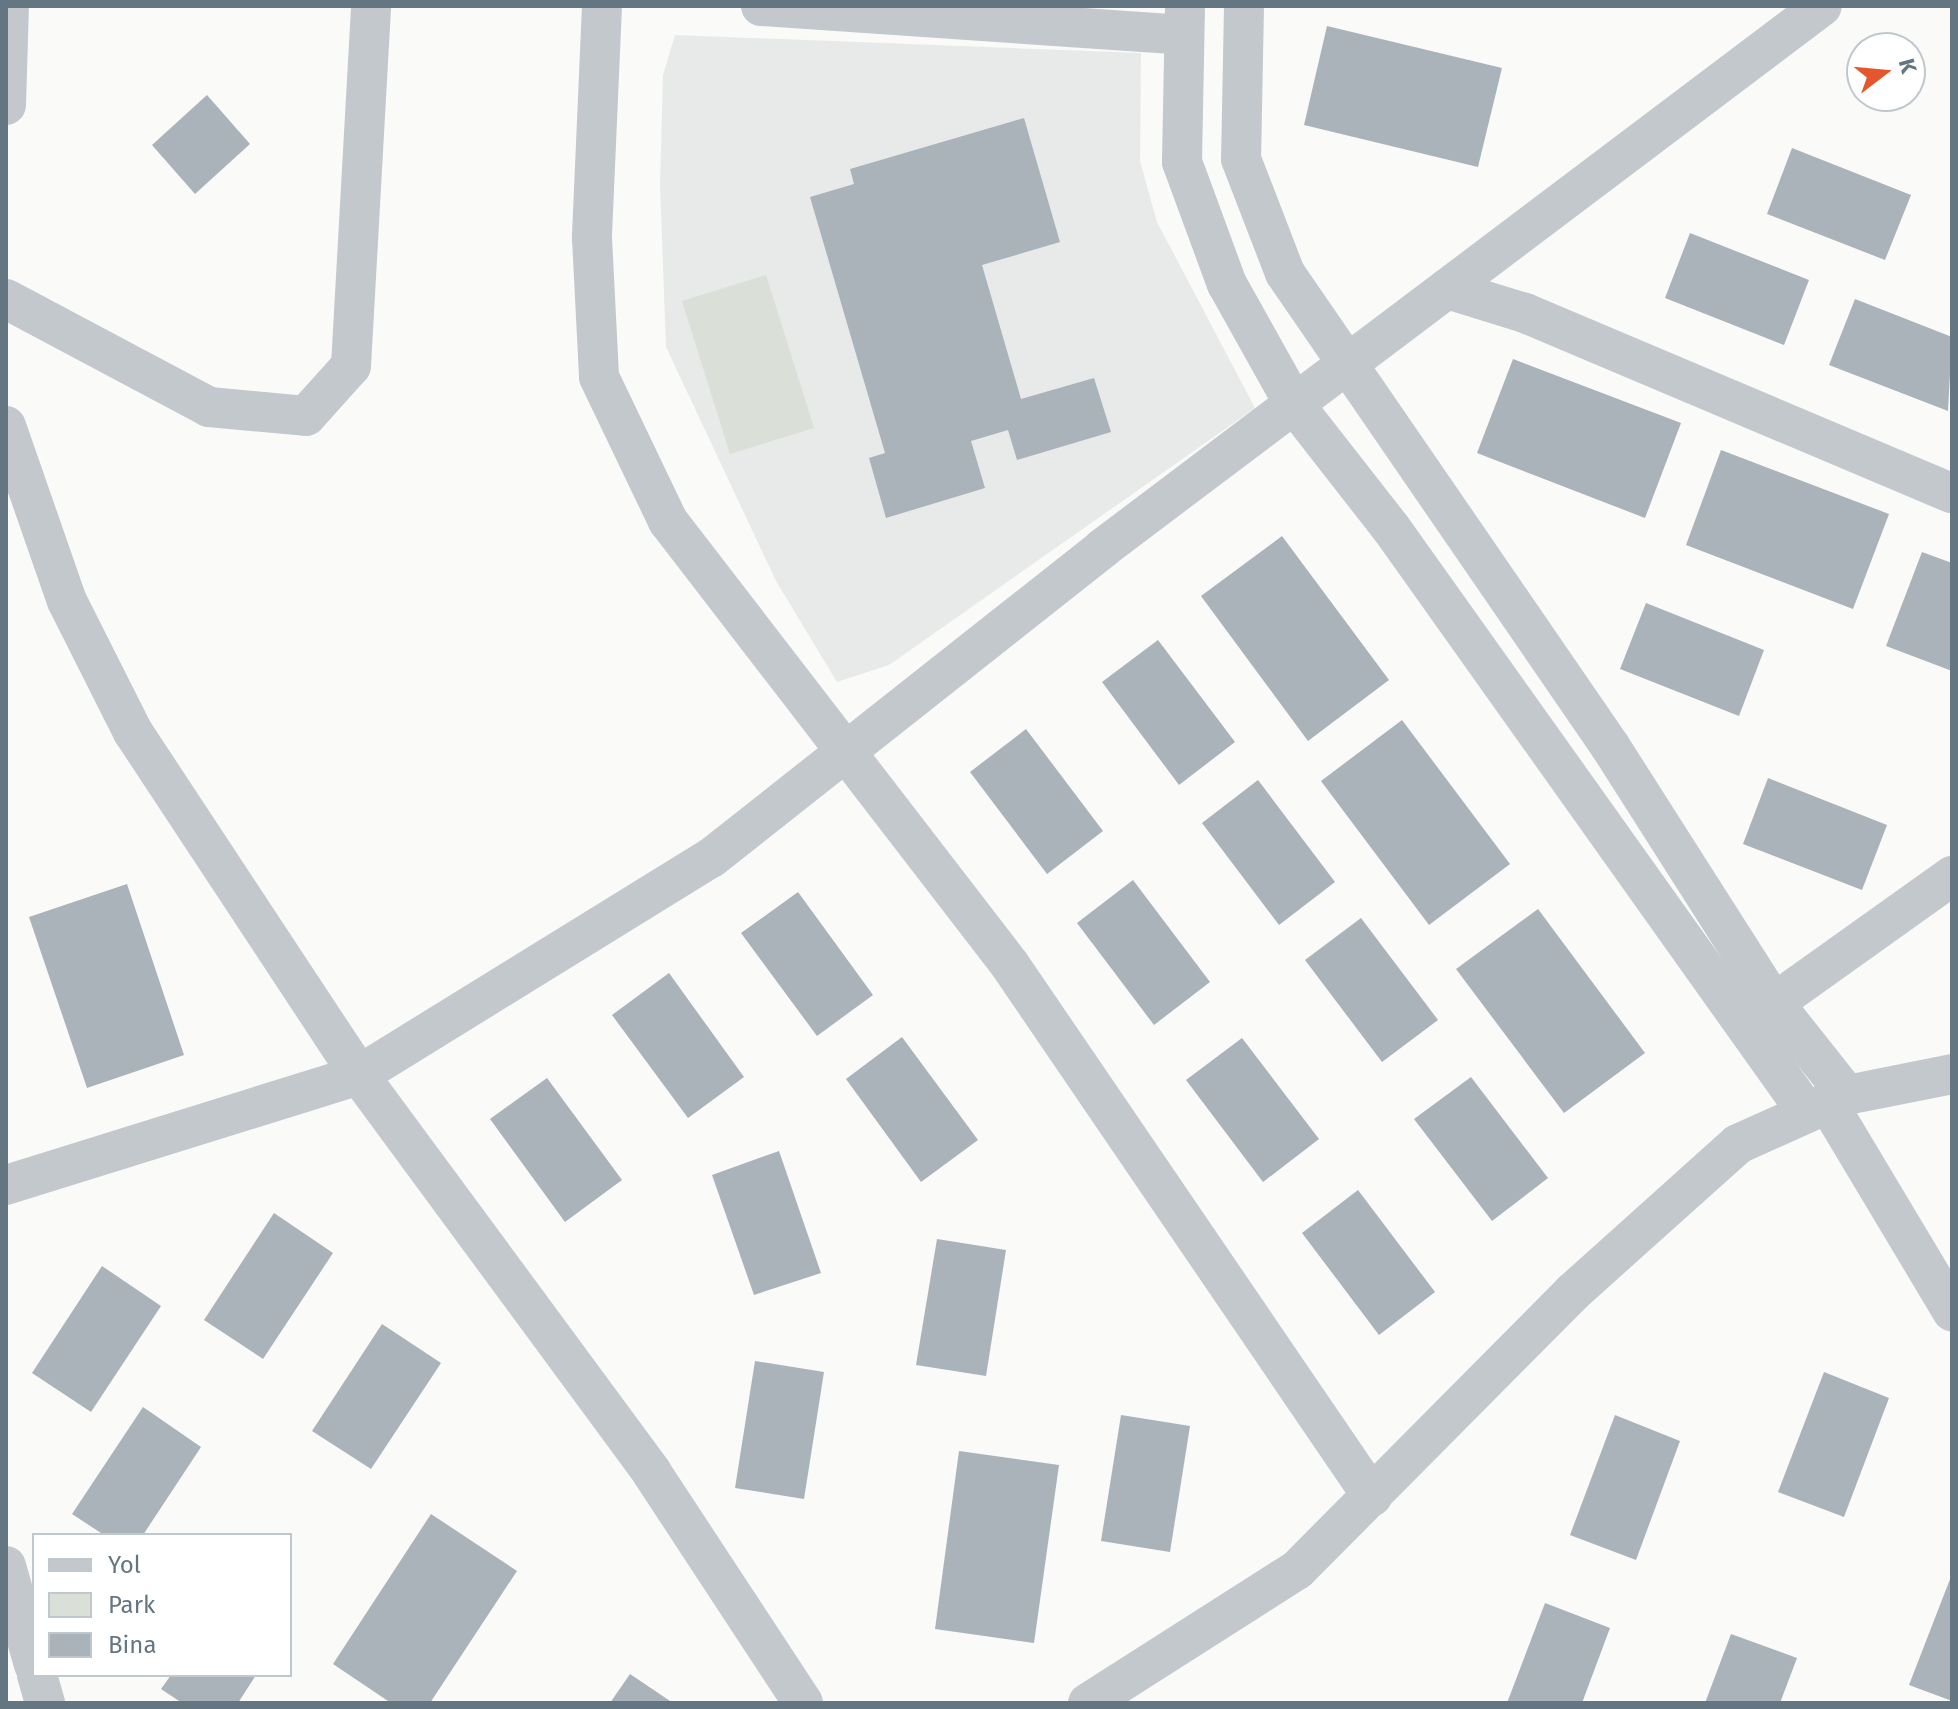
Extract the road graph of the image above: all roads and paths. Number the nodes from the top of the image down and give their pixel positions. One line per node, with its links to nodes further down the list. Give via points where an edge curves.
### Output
1 (9, 6): 8 (street)
2 (371, 6): 10 (street, via 351,366 306,416 209,407)
3 (602, 6): 15 (street, via 592,238 599,377 668,521)
4 (761, 6): 7 (street)
5 (1244, 6): 11 (street, via 1241,159 1285,273)
6 (1822, 6): 9 (street)
7 (1185, 20): 12 (street, via 1182,162 1227,284)
8 (6, 105)
9 (1447, 289): 11 (street); 14 (street, via 1525,313)
10 (6, 299)
11 (1343, 367): 12 (street); 17 (street, via 1610,746)
12 (1294, 404): 15 (street); 20 (street)
13 (6, 426): 19 (street, via 18,478 67,601 133,732)
14 (1952, 493)
15 (846, 749): 19 (street, via 711,858); 23 (street, via 1010,965)
16 (1952, 876): 17 (street)
17 (1774, 1003): 20 (street)
18 (1952, 1074): 20 (street)
19 (359, 1075): 21 (street); 28 (street, via 652,1473)
20 (1826, 1102): 22 (street); 23 (street, via 1726,1155 1573,1292)
21 (6, 1185)
22 (1952, 1311)
23 (1372, 1496): 29 (street, via 1297,1570)
24 (6, 1566): 25 (street)
25 (32, 1658)
26 (38, 1677): 27 (street)
27 (45, 1703)
28 (803, 1703)
29 (1088, 1703)

